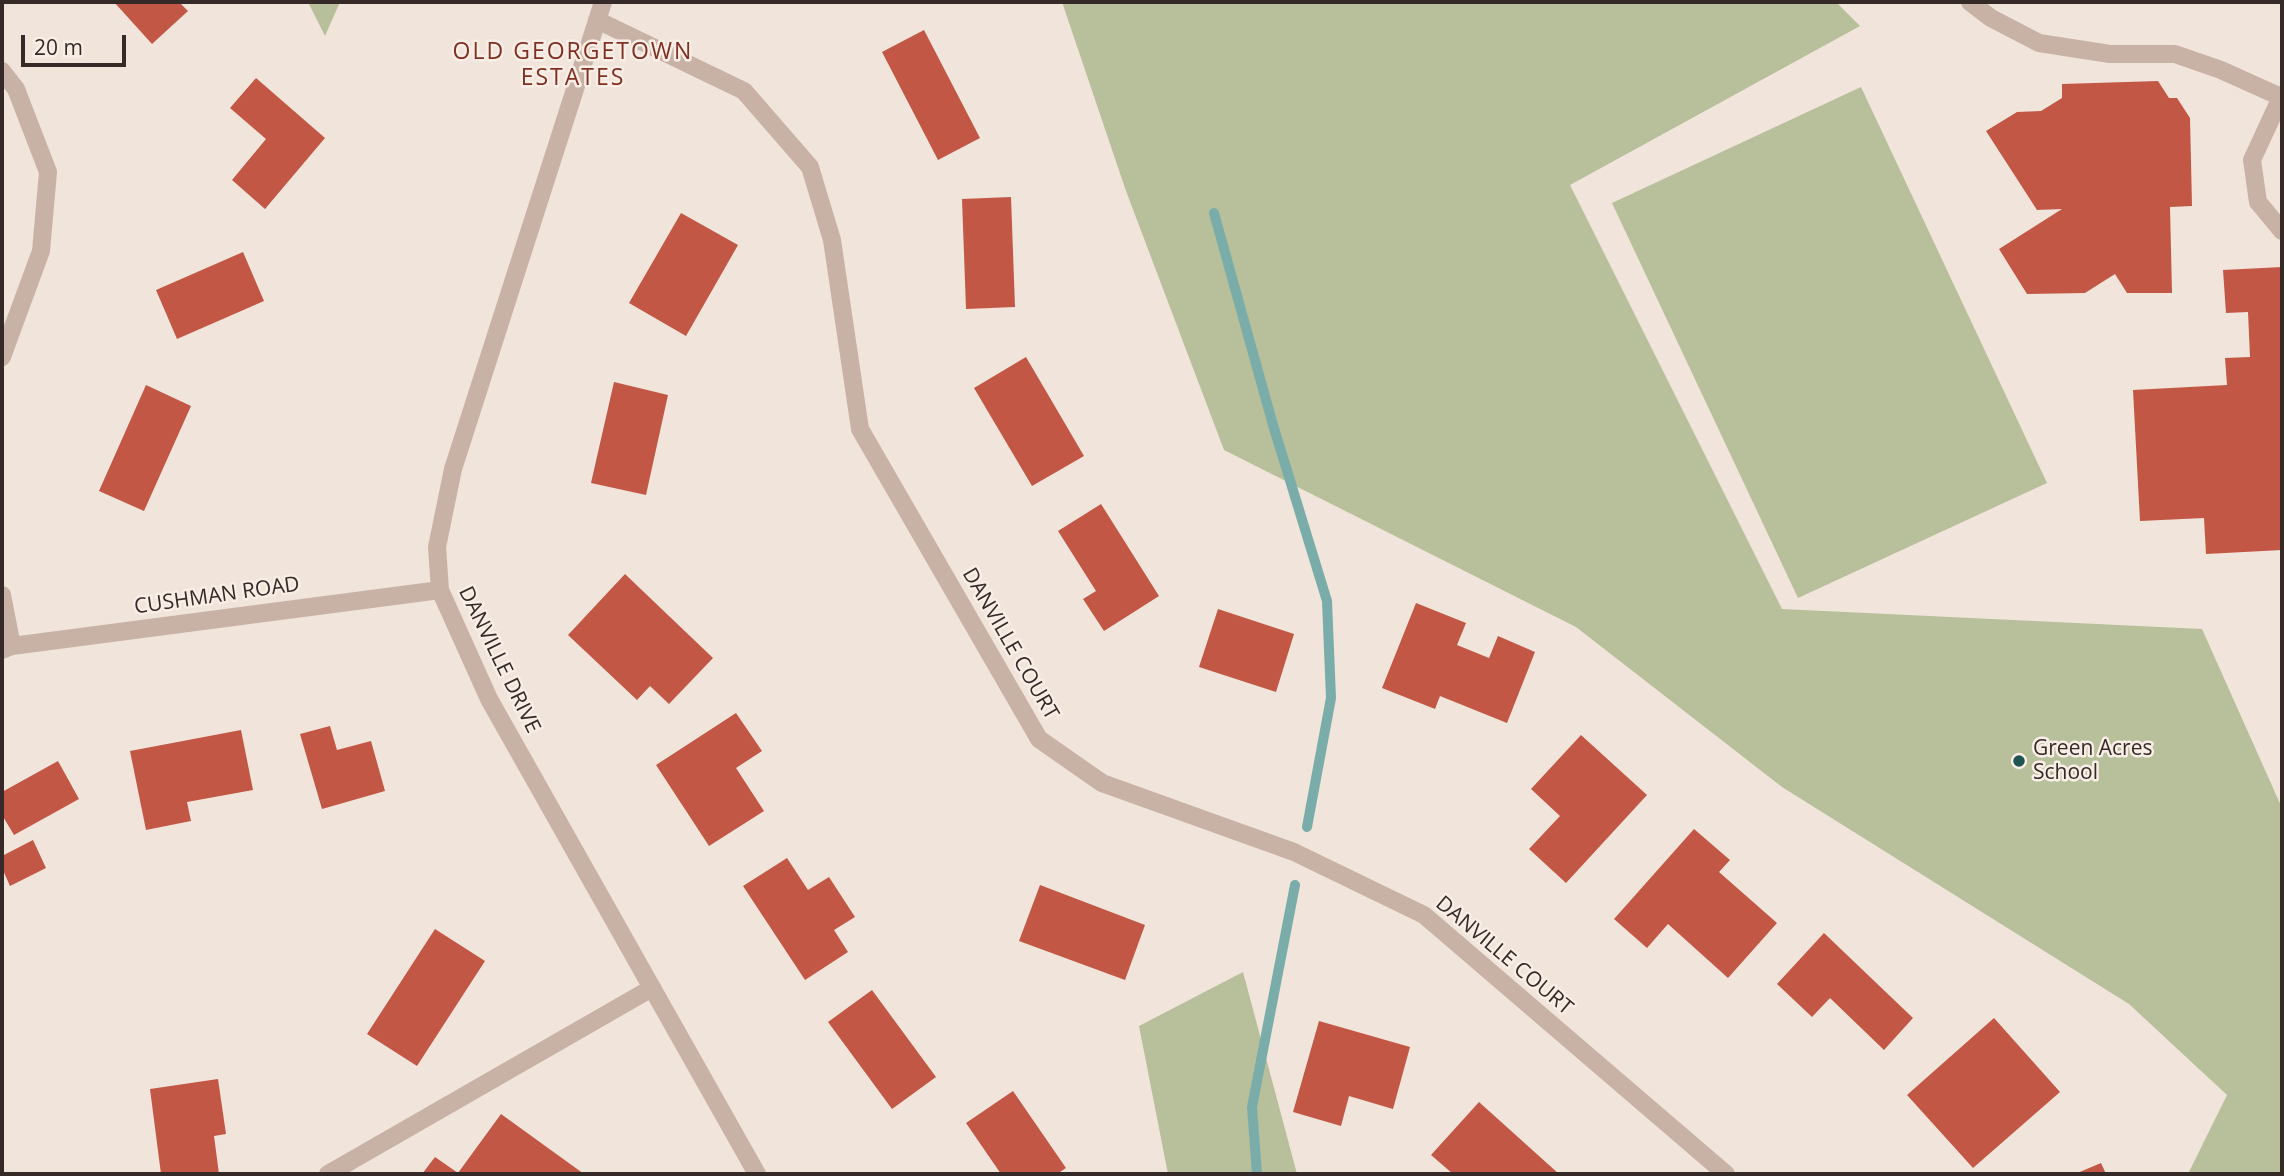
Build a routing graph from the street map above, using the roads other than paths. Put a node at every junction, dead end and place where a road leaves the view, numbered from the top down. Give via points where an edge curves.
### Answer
1 (603, 2) edge
2 (1969, 2) edge
3 (597, 20) junction
4 (2, 71) edge
5 (2281, 96) edge
6 (2282, 231) edge
7 (2, 357) edge
8 (440, 590) junction
9 (2, 595) edge
10 (7, 648) edge
11 (652, 988) junction
12 (328, 1174) edge
13 (757, 1174) edge
14 (1726, 1174) edge

1 - 3 street, DANVILLE DRIVE
2 - 5 street via 2039,43 2110,54 2175,54
3 - 8 street, DANVILLE DRIVE via 453,468 437,547
3 - 14 street, DANVILLE COURT via 744,90 810,167 832,240 859,429 1039,739 1102,783 1293,852 1424,915
4 - 7 street via 16,89 48,172 41,251
5 - 6 street via 2252,160 2258,202
8 - 10 street, CUSHMAN ROAD
8 - 11 street, DANVILLE DRIVE via 489,699
9 - 10 street
11 - 12 street
11 - 13 street, DANVILLE DRIVE

